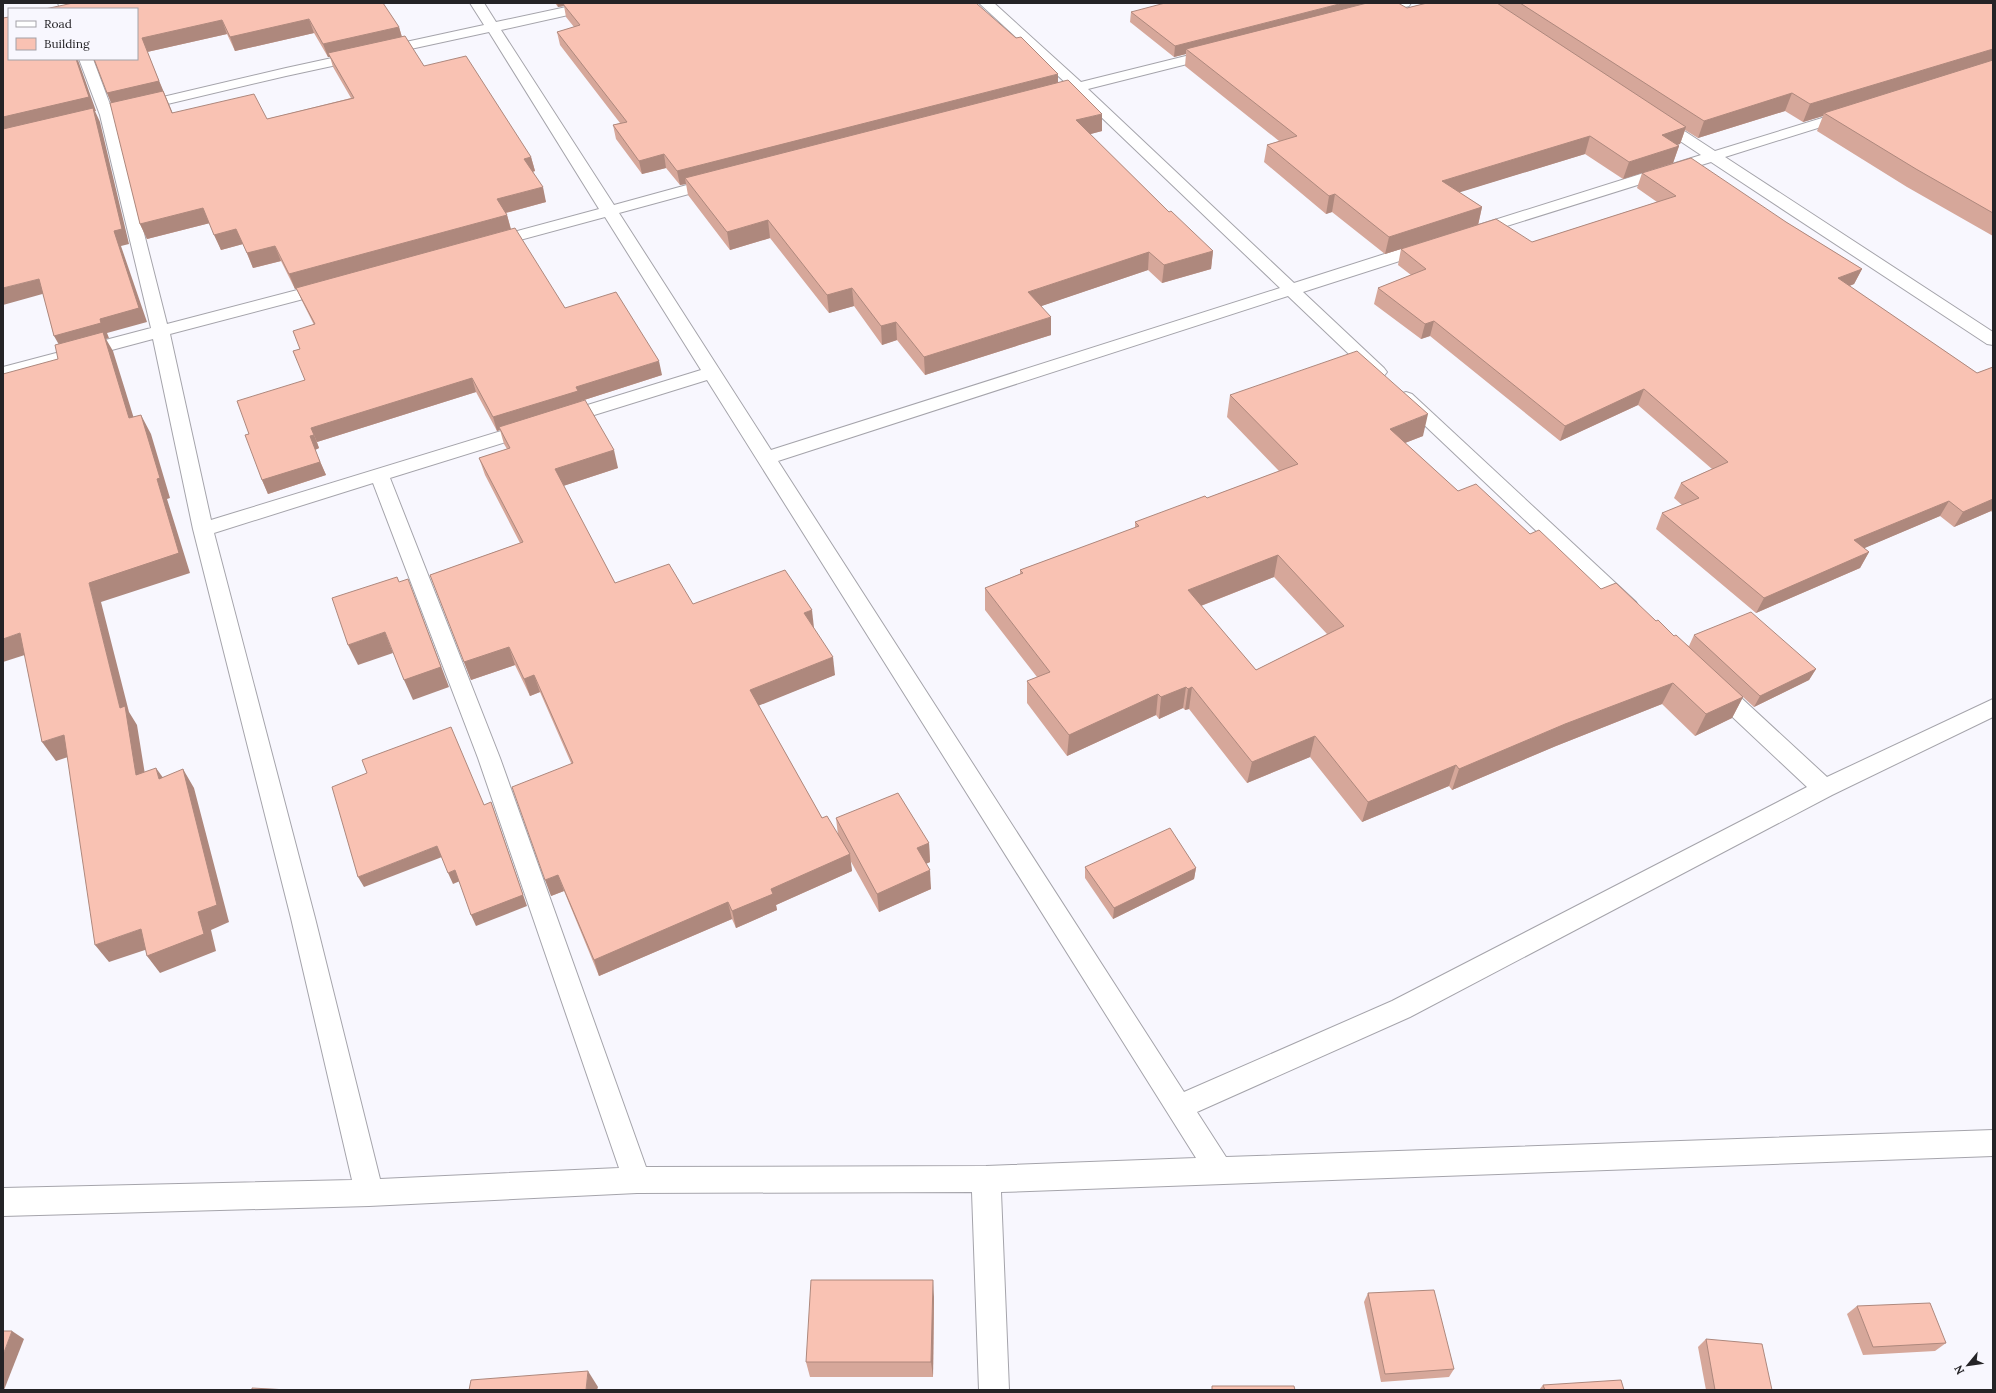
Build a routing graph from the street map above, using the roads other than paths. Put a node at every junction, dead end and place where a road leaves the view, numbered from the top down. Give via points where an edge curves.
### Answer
1 (477, 3) edge
2 (604, 3) edge
3 (986, 3) edge
4 (1404, 3) edge
5 (1359, 15) edge
6 (492, 27) junction
7 (1230, 49) edge
8 (86, 60) edge
9 (1078, 87) junction
10 (1032, 100) edge
11 (1864, 108) edge
12 (1648, 114) edge
13 (100, 116) junction
14 (1713, 157) junction
15 (732, 178) edge
16 (609, 210) junction
17 (478, 246) edge
18 (340, 284) edge
19 (1291, 290) junction
20 (160, 330) junction
21 (1993, 340) edge
22 (712, 372) junction
23 (3, 373) edge
24 (767, 458) junction
25 (379, 475) junction
26 (203, 529) junction
27 (1645, 621) edge
28 (1703, 675) edge
29 (1993, 707) edge
30 (1824, 789) junction
31 (1179, 1107) junction
32 (1993, 1143) edge
33 (1218, 1169) junction
34 (986, 1179) junction
35 (637, 1180) junction
36 (369, 1193) junction
37 (3, 1202) edge
38 (994, 1390) edge

1 - 6 street
2 - 6 street
3 - 9 street
4 - 5 street
6 - 13 street
6 - 16 street
7 - 9 street
8 - 13 street
9 - 10 street
9 - 19 street
11 - 14 street
12 - 14 street
13 - 20 street
14 - 19 street
14 - 21 street
15 - 16 street
16 - 17 street
16 - 22 street
18 - 20 street
19 - 24 street
19 - 27 street
20 - 23 street
20 - 26 street
22 - 24 street
22 - 25 street
24 - 31 street
25 - 26 street
25 - 35 street via 489,758
26 - 36 street via 301,910
28 - 30 street
29 - 30 street
30 - 31 street via 1401,1009
31 - 33 street
32 - 33 street
33 - 34 street
34 - 35 street
34 - 38 street
35 - 36 street
36 - 37 street

